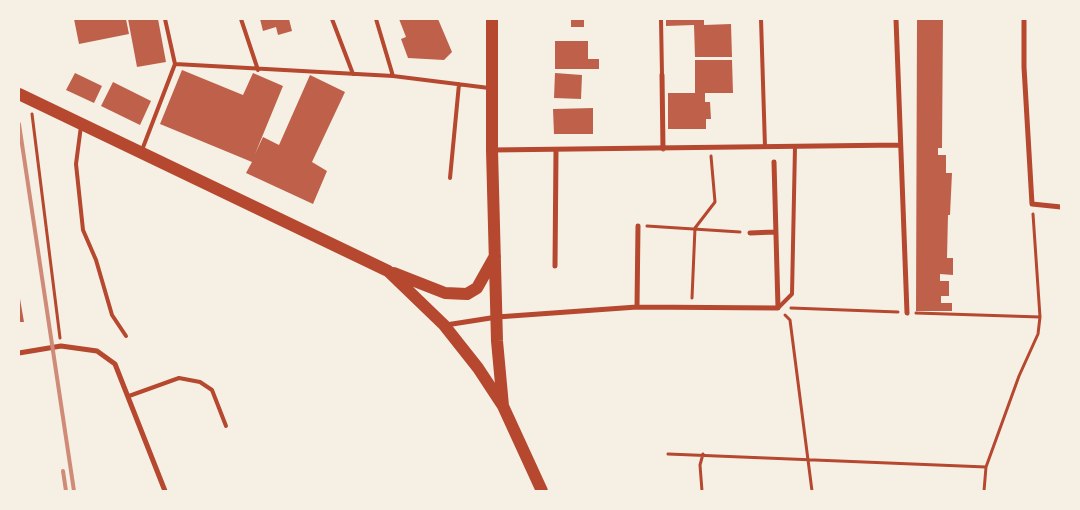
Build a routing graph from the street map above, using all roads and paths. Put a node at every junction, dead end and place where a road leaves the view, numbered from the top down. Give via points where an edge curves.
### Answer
1 (165, 19) edge
2 (241, 19) edge
3 (332, 19) edge
4 (376, 19) edge
5 (492, 19) edge
6 (661, 19) edge
7 (761, 19) edge
8 (896, 19) edge
9 (1024, 19) edge
10 (175, 64) junction
11 (258, 70) junction
12 (352, 74) junction
13 (662, 75) joint
14 (392, 76) junction
15 (459, 84) junction
16 (491, 88) junction
17 (19, 94) edge
18 (40, 104) junction
19 (81, 124) junction
20 (899, 145) junction
21 (765, 147) junction
22 (795, 147) junction
23 (710, 148) junction
24 (663, 149) junction
25 (492, 150) junction
26 (556, 151) junction
27 (142, 152) junction
28 (774, 162) dead end
29 (450, 178) dead end
30 (1032, 204) junction
31 (1061, 207) edge
32 (638, 226) joint
33 (695, 228) junction
34 (774, 232) junction
35 (750, 233) joint
36 (495, 256) junction
37 (555, 266) dead end
38 (388, 271) junction
39 (637, 307) junction
40 (692, 308) junction
41 (778, 308) junction
42 (907, 313) junction
43 (497, 317) junction
44 (1040, 317) junction
45 (444, 325) junction
46 (126, 336) dead end
47 (61, 346) junction
48 (19, 353) edge
49 (129, 396) junction
50 (502, 406) junction
51 (226, 426) dead end
52 (668, 454) dead end
53 (703, 454) junction
54 (809, 459) junction
55 (986, 467) junction
56 (165, 491) edge
57 (542, 491) edge
58 (702, 491) edge
59 (812, 491) edge
60 (984, 491) edge

1 - 10 lane
2 - 11 lane
3 - 12 lane
4 - 14 lane
5 - 16 main road
6 - 13 lane
7 - 21 lane
8 - 20 street
9 - 30 street
10 - 11 lane
10 - 27 lane
11 - 12 lane
12 - 14 lane
13 - 24 street
14 - 15 lane
15 - 16 lane
15 - 29 lane
16 - 25 main road
17 - 18 main road
18 - 19 main road
18 - 47 path via 31,115
19 - 27 main road
19 - 46 lane via 76,164 83,230 96,260 112,315
20 - 22 street
20 - 42 street
21 - 22 street
21 - 23 street
22 - 41 lane via 792,294
23 - 24 street
23 - 33 path via 715,202
24 - 26 street
25 - 26 street
25 - 36 main road
26 - 37 street
27 - 38 main road
28 - 34 street
30 - 31 street
30 - 44 path
32 - 33 path
32 - 39 street
33 - 35 path
33 - 40 path
34 - 35 street
34 - 41 street
36 - 38 main road via 477,288 467,294 445,293
36 - 43 main road
38 - 45 main road
39 - 40 street
39 - 43 street
40 - 41 street
41 - 42 path
41 - 54 path via 790,320
42 - 44 path
43 - 45 street
43 - 50 main road
44 - 55 path via 1038,334
45 - 50 main road
47 - 48 street
47 - 49 street via 97,351 116,364
49 - 51 lane via 179,378 200,382 212,390
49 - 56 street
50 - 57 main road
52 - 53 path
53 - 54 path
53 - 58 path via 700,465
54 - 55 path
54 - 59 path
55 - 60 path

